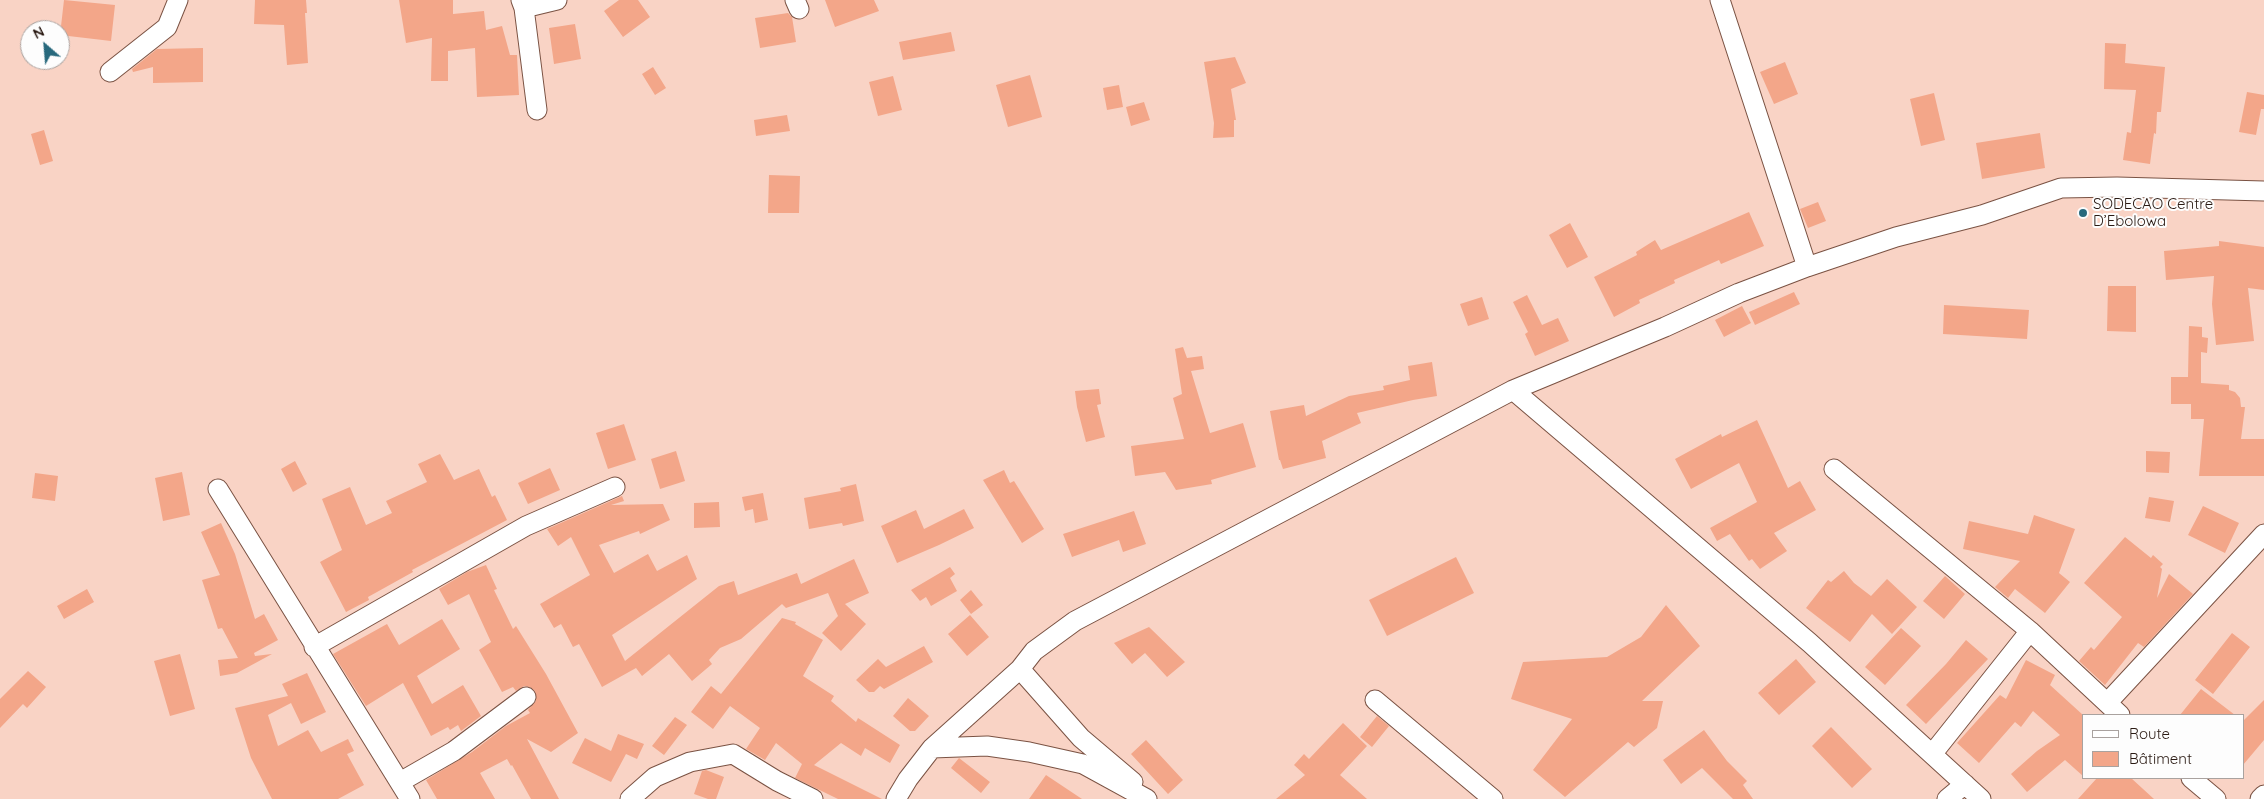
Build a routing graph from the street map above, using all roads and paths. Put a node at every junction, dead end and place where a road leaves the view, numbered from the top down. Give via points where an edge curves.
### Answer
1 (178, 0) edge
2 (557, 0) edge
3 (1720, 0) edge
4 (522, 4) edge
5 (110, 72) dead end
6 (537, 110) dead end
7 (2264, 192) edge
8 (1807, 267) junction
9 (1513, 390) junction
10 (1834, 469) dead end
11 (615, 487) dead end
12 (218, 489) dead end
13 (2264, 534) edge
14 (2030, 631) junction
15 (314, 647) junction
16 (1020, 669) junction
17 (526, 697) dead end
18 (1375, 700) dead end
19 (2114, 709) edge
20 (932, 748) junction
21 (1934, 753) junction
22 (2193, 779) edge
23 (400, 782) junction
24 (1965, 784) junction
25 (2264, 794) edge
26 (410, 799) edge
27 (630, 799) edge
28 (813, 799) edge
29 (896, 799) edge
30 (1147, 799) edge
31 (1152, 799) edge
32 (1493, 799) edge
33 (1947, 799) edge
34 (1981, 799) edge
35 (2216, 799) edge
36 (2260, 799) edge

1 - 5 street via 168,27
2 - 4 street
3 - 8 street
4 - 6 street
7 - 8 street via 2061,188
8 - 9 street
9 - 16 street via 1075,621 1034,651
9 - 21 street
10 - 14 street
11 - 15 street via 526,526
12 - 15 street
13 - 19 street
14 - 19 street
14 - 21 street
15 - 23 street
16 - 20 street
16 - 31 street via 1081,738
17 - 23 street via 454,751
18 - 32 street
20 - 29 street
20 - 30 street via 987,746 1083,764
21 - 24 street
22 - 35 street
23 - 26 street
24 - 33 street
24 - 34 street
25 - 36 street
27 - 28 street via 655,777 690,762 733,754

